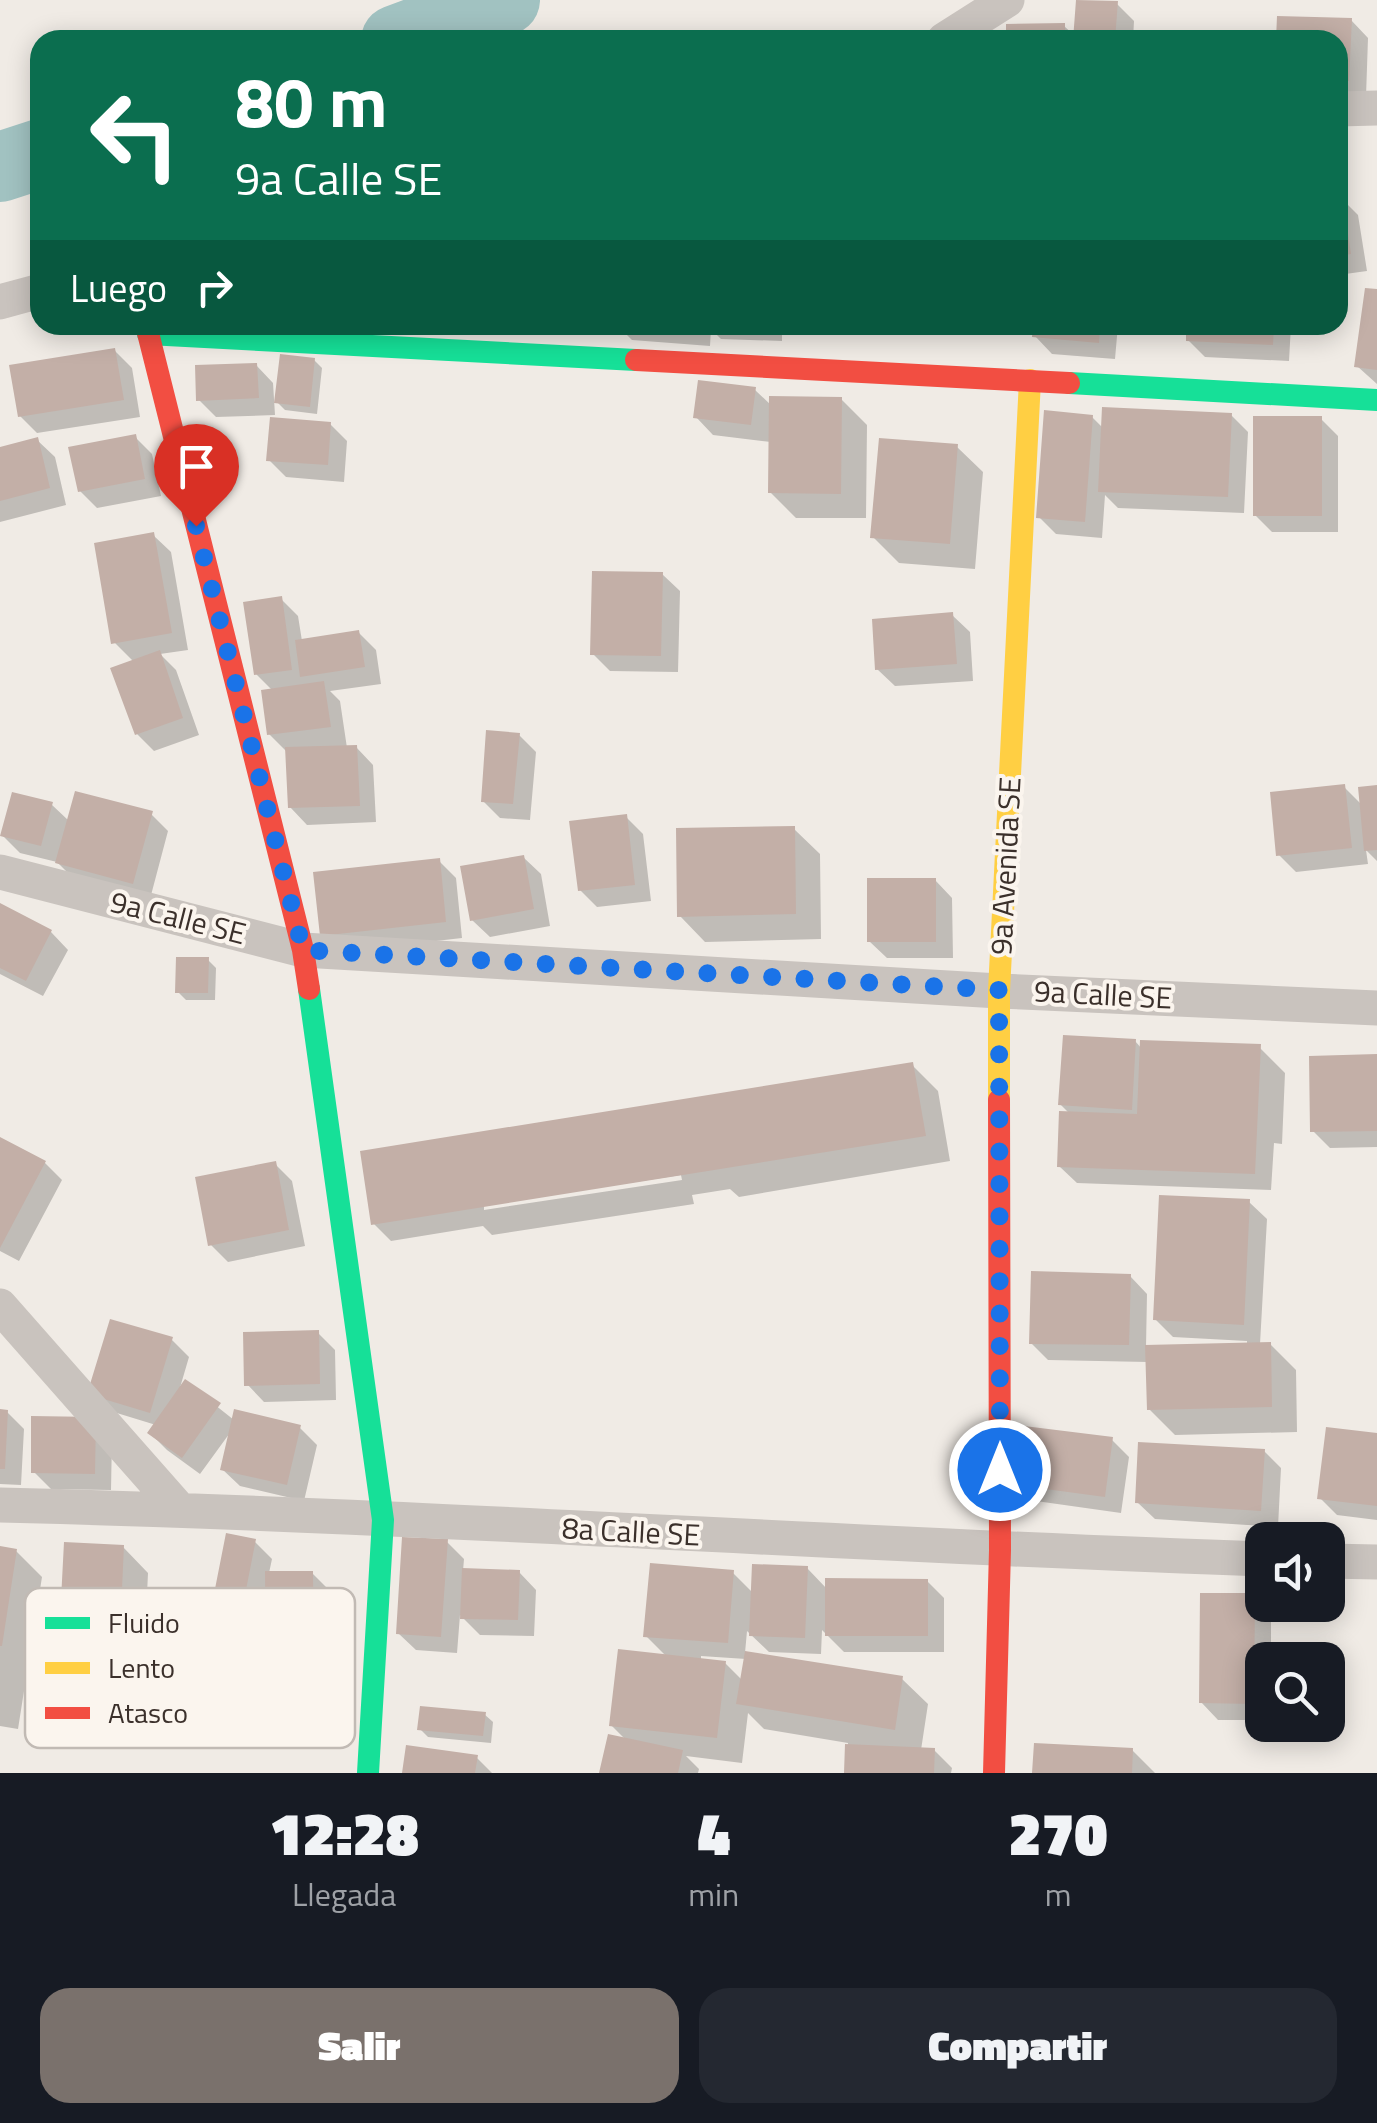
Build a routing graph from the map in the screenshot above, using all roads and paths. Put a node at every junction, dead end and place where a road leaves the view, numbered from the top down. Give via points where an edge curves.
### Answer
1 (1007, 0) edge
2 (960, 30) edge
3 (1377, 108) edge
4 (1348, 109) edge
5 (30, 294) edge
6 (0, 302) edge
7 (148, 335) edge
8 (235, 335) edge
9 (1030, 380) junction
10 (1377, 400) edge
11 (0, 872) edge
12 (303, 950) junction
13 (999, 990) junction
14 (1377, 1008) edge
15 (0, 1306) edge
16 (0, 1505) edge
17 (179, 1509) junction
18 (383, 1520) junction
19 (1000, 1550) junction
20 (1245, 1557) edge
21 (1345, 1561) edge
22 (1377, 1562) edge
23 (368, 1773) edge
24 (994, 1773) edge

1 - 2 street
3 - 4 street
5 - 6 street
7 - 12 street
8 - 9 street
9 - 10 street
9 - 13 street, 9a Avenida SE
11 - 12 street, 9a Calle SE
12 - 13 street, 9a Calle SE
12 - 18 street
13 - 14 street, 9a Calle SE
13 - 19 street, 9a Avenida SE
15 - 17 street
16 - 17 street, 8a Calle SE
17 - 18 street, 8a Calle SE
18 - 19 street, 8a Calle SE
18 - 23 street
19 - 20 street, 8a Calle SE
19 - 24 street, 9a Avenida SE
21 - 22 street

